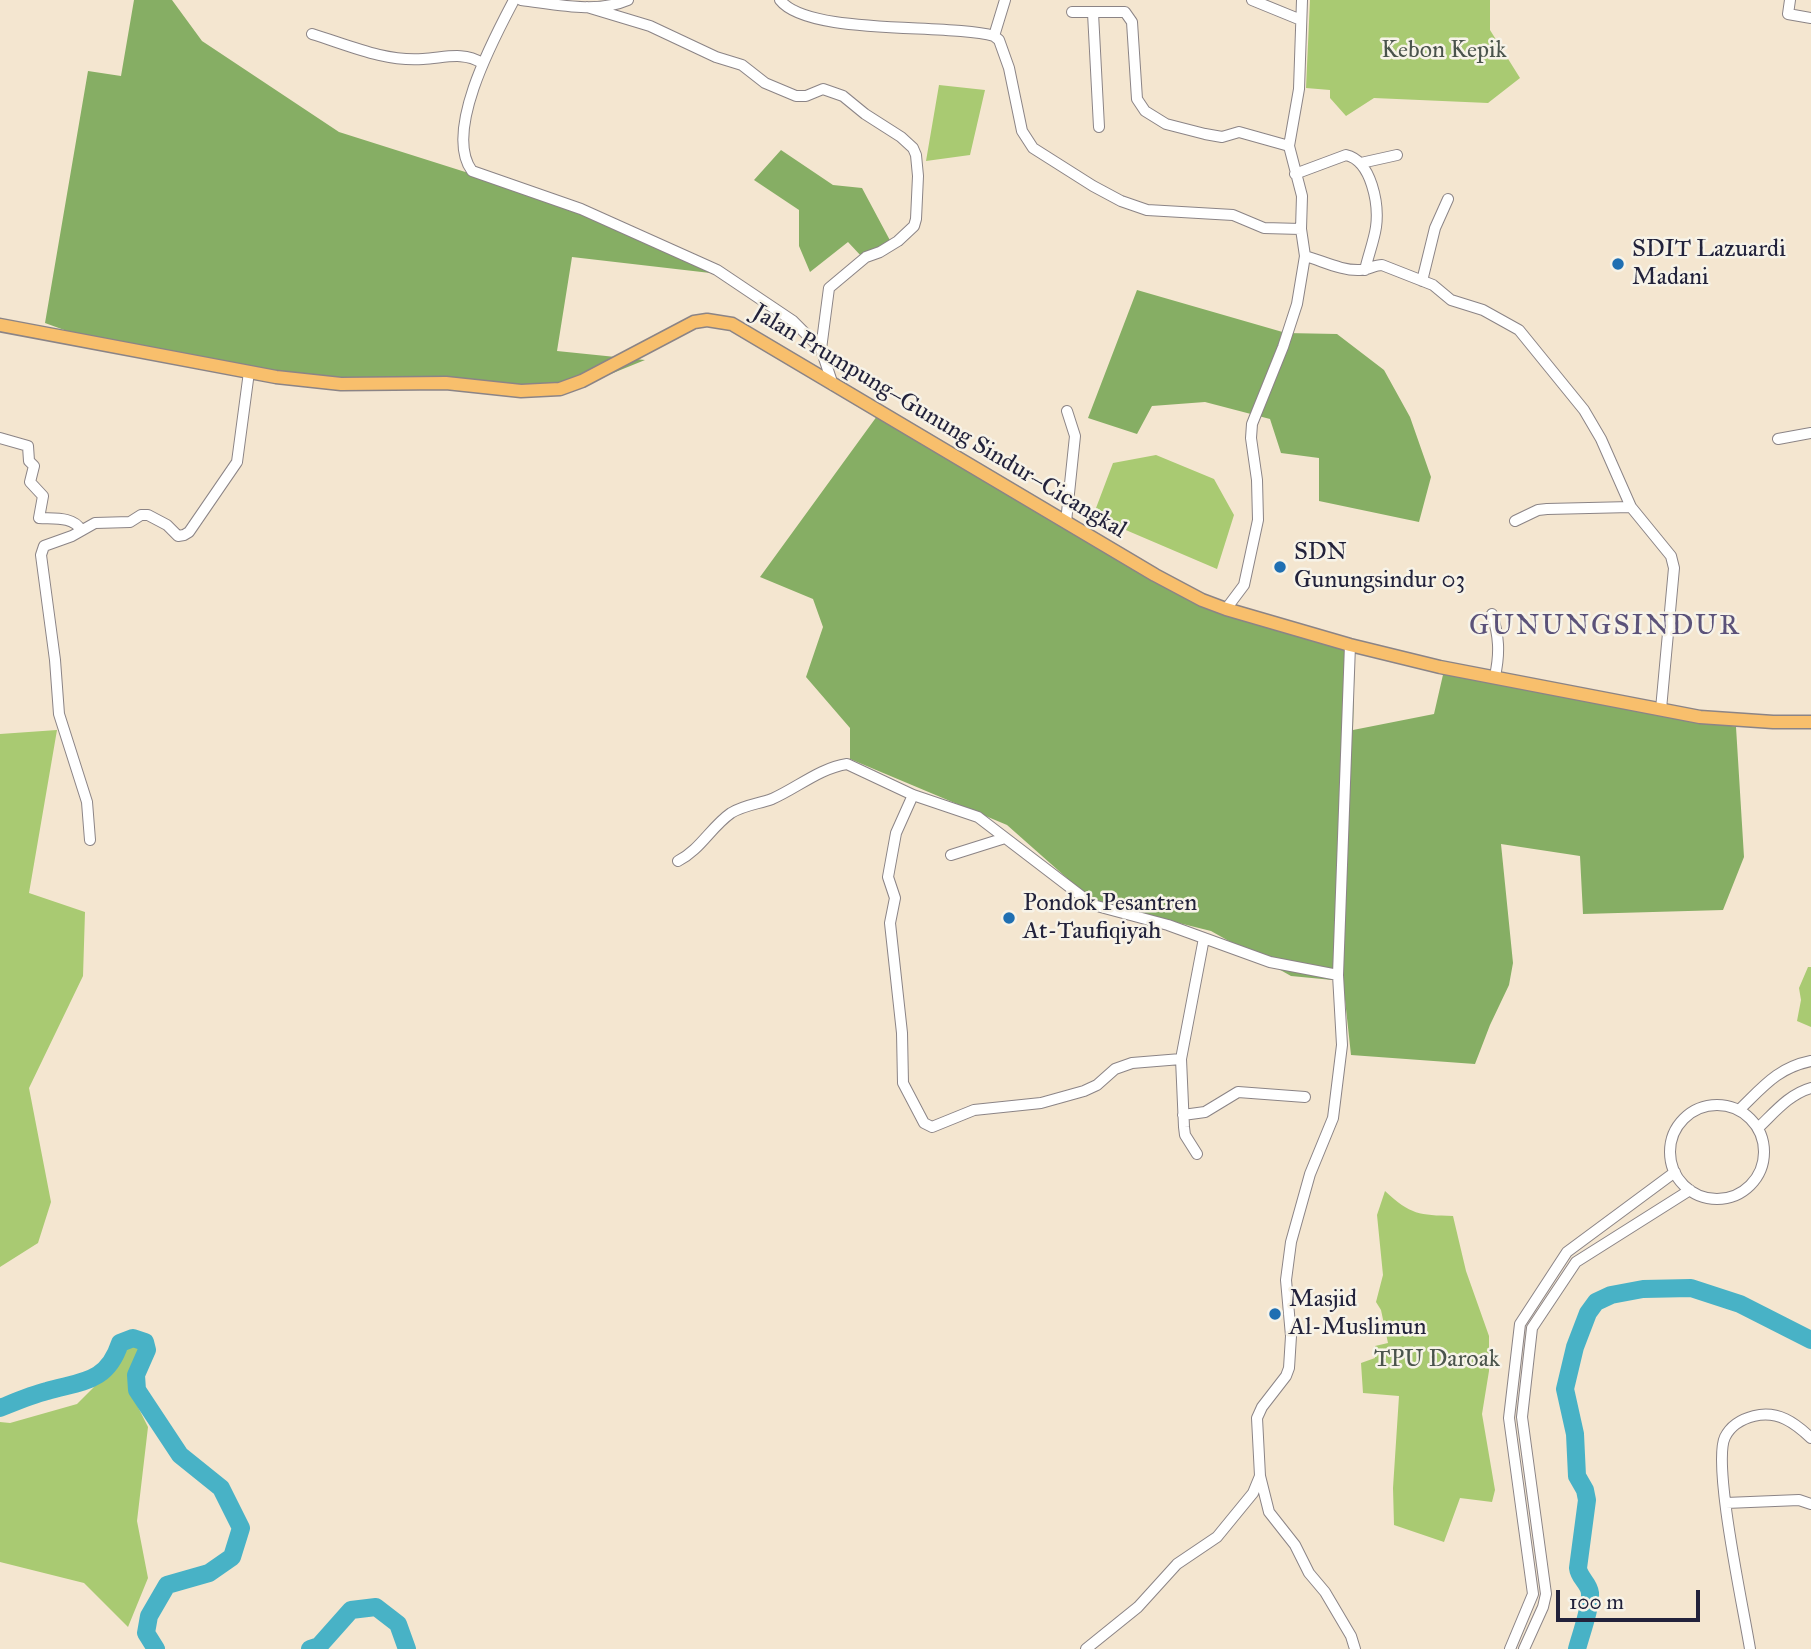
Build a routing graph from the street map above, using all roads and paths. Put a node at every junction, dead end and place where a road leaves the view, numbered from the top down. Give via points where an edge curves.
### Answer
1 (513, 0) edge
2 (521, 0) edge
3 (628, 0) edge
4 (780, 0) edge
5 (1005, 0) edge
6 (1126, 0) edge
7 (1302, 0) edge
8 (1790, 0) edge
9 (1256, 1) edge
10 (587, 7) junction
11 (1072, 12) dead end
12 (1125, 12) junction
13 (1093, 13) junction
14 (1811, 18) edge
15 (1301, 20) junction
16 (312, 34) dead end
17 (994, 36) junction
18 (481, 63) junction
19 (1099, 127) dead end
20 (1289, 146) junction
21 (1397, 155) dead end
22 (1361, 163) junction
23 (1295, 174) junction
24 (1448, 199) dead end
25 (1301, 229) junction
26 (1305, 256) junction
27 (1365, 271) junction
28 (1422, 281) junction
29 (0, 326) edge
30 (821, 349) junction
31 (249, 372) junction
32 (833, 385) junction
33 (1067, 411) dead end
34 (1811, 433) edge
35 (0, 438) edge
36 (1778, 439) dead end
37 (1631, 507) junction
38 (1515, 521) dead end
39 (1066, 522) junction
40 (81, 530) junction
41 (1226, 609) junction
42 (1492, 614) dead end
43 (1350, 645) junction
44 (1495, 676) junction
45 (1661, 709) junction
46 (1811, 722) edge
47 (913, 795) junction
48 (1005, 838) junction
49 (90, 840) dead end
50 (951, 855) dead end
51 (678, 861) dead end
52 (1204, 938) junction
53 (1338, 975) junction
54 (1181, 1059) junction
55 (1811, 1062) edge
56 (1811, 1088) edge
57 (1305, 1097) dead end
58 (1739, 1110) junction
59 (1183, 1115) junction
60 (1758, 1128) junction
61 (1197, 1154) dead end
62 (1675, 1172) junction
63 (1690, 1191) junction
64 (1811, 1438) edge
65 (1260, 1476) junction
66 (1726, 1503) junction
67 (1811, 1504) edge
68 (1086, 1649) edge
69 (1355, 1649) edge
70 (1510, 1649) edge
71 (1524, 1649) edge
72 (1750, 1649) edge

1 - 18 street
2 - 10 street
3 - 10 street
4 - 17 street via 797,12 848,26 902,26
5 - 17 street
6 - 12 street
7 - 15 street
8 - 14 street via 1788,14
9 - 15 street
10 - 30 street via 650,26 742,65 765,83 796,96 831,90 913,148 918,176 914,226 829,288
11 - 13 street
12 - 13 street
12 - 20 street via 1132,22 1137,99 1144,111 1166,124 1205,134 1222,137 1239,132
13 - 19 street
15 - 20 street via 1299,89
16 - 18 street via 386,57 460,55
17 - 25 street via 1009,68 1022,131 1033,148 1093,186 1147,210 1233,215 1264,228
18 - 30 street via 462,146 472,171 581,209 717,270 793,321
20 - 23 street
21 - 22 street
22 - 23 street via 1346,155
22 - 27 street via 1371,179 1376,224
23 - 25 street via 1302,196
24 - 28 street via 1435,228
25 - 26 street
26 - 27 street
26 - 41 street via 1297,304 1252,424 1258,520 1244,585
27 - 28 street via 1382,265
28 - 37 street via 1451,300 1483,310 1519,330 1584,410
29 - 31 main road, Jalan Prumpung–Gunung Sindur–Cicangkal
30 - 32 street
31 - 32 main road, Jalan Prumpung–Gunung Sindur–Cicangkal via 341,384 446,383 521,391 560,388 582,381 674,331 707,320 747,331
31 - 40 street via 237,462 189,532 178,536 148,515 130,522 95,523
32 - 39 main road, Jalan Prumpung–Gunung Sindur–Cicangkal
33 - 39 street via 1075,436
34 - 36 street
35 - 40 street via 28,446 33,466 30,482 43,496 39,517 72,521
37 - 38 street via 1546,509
37 - 45 street via 1671,556 1675,568
39 - 41 main road, Jalan Prumpung–Gunung Sindur–Cicangkal via 1167,582
40 - 49 street via 44,546 41,555 59,714 87,802
41 - 43 main road, Jalan Prumpung–Gunung Sindur–Cicangkal
42 - 44 street via 1499,635
43 - 44 main road, Jalan Prumpung–Gunung Sindur–Cicangkal
43 - 53 street
44 - 45 main road, Jalan Prumpung–Gunung Sindur–Cicangkal
45 - 46 main road, Jalan Prumpung–Gunung Sindur–Cicangkal via 1725,719
47 - 48 street via 978,817
47 - 51 street via 847,764 836,765 780,795 731,814
47 - 54 street via 896,833 888,877 895,898 890,923 903,1083 924,1124 932,1127 974,1110 1041,1103 1084,1091 1124,1066
48 - 50 street
48 - 52 street via 1093,905
52 - 53 street via 1270,962
52 - 54 street
53 - 65 street via 1342,1045 1337,1097 1291,1241 1286,1280 1289,1368 1257,1418
54 - 59 street
55 - 58 street via 1788,1067
56 - 60 street via 1788,1099
57 - 59 street via 1238,1092 1205,1112
58 - 60 street
58 - 62 street via 1712,1105 1687,1115 1672,1139
59 - 61 street via 1185,1135
60 - 63 street via 1763,1165 1749,1186 1714,1199
62 - 63 street
62 - 70 street via 1567,1252 1520,1324 1509,1418 1533,1594
63 - 71 street via 1576,1262 1532,1328 1522,1418 1546,1594
64 - 66 street via 1791,1421 1770,1414 1732,1427 1721,1454
65 - 68 street via 1253,1493 1217,1537 1177,1564 1138,1607
65 - 69 street via 1269,1512 1325,1592
66 - 67 street via 1799,1500
66 - 72 street

